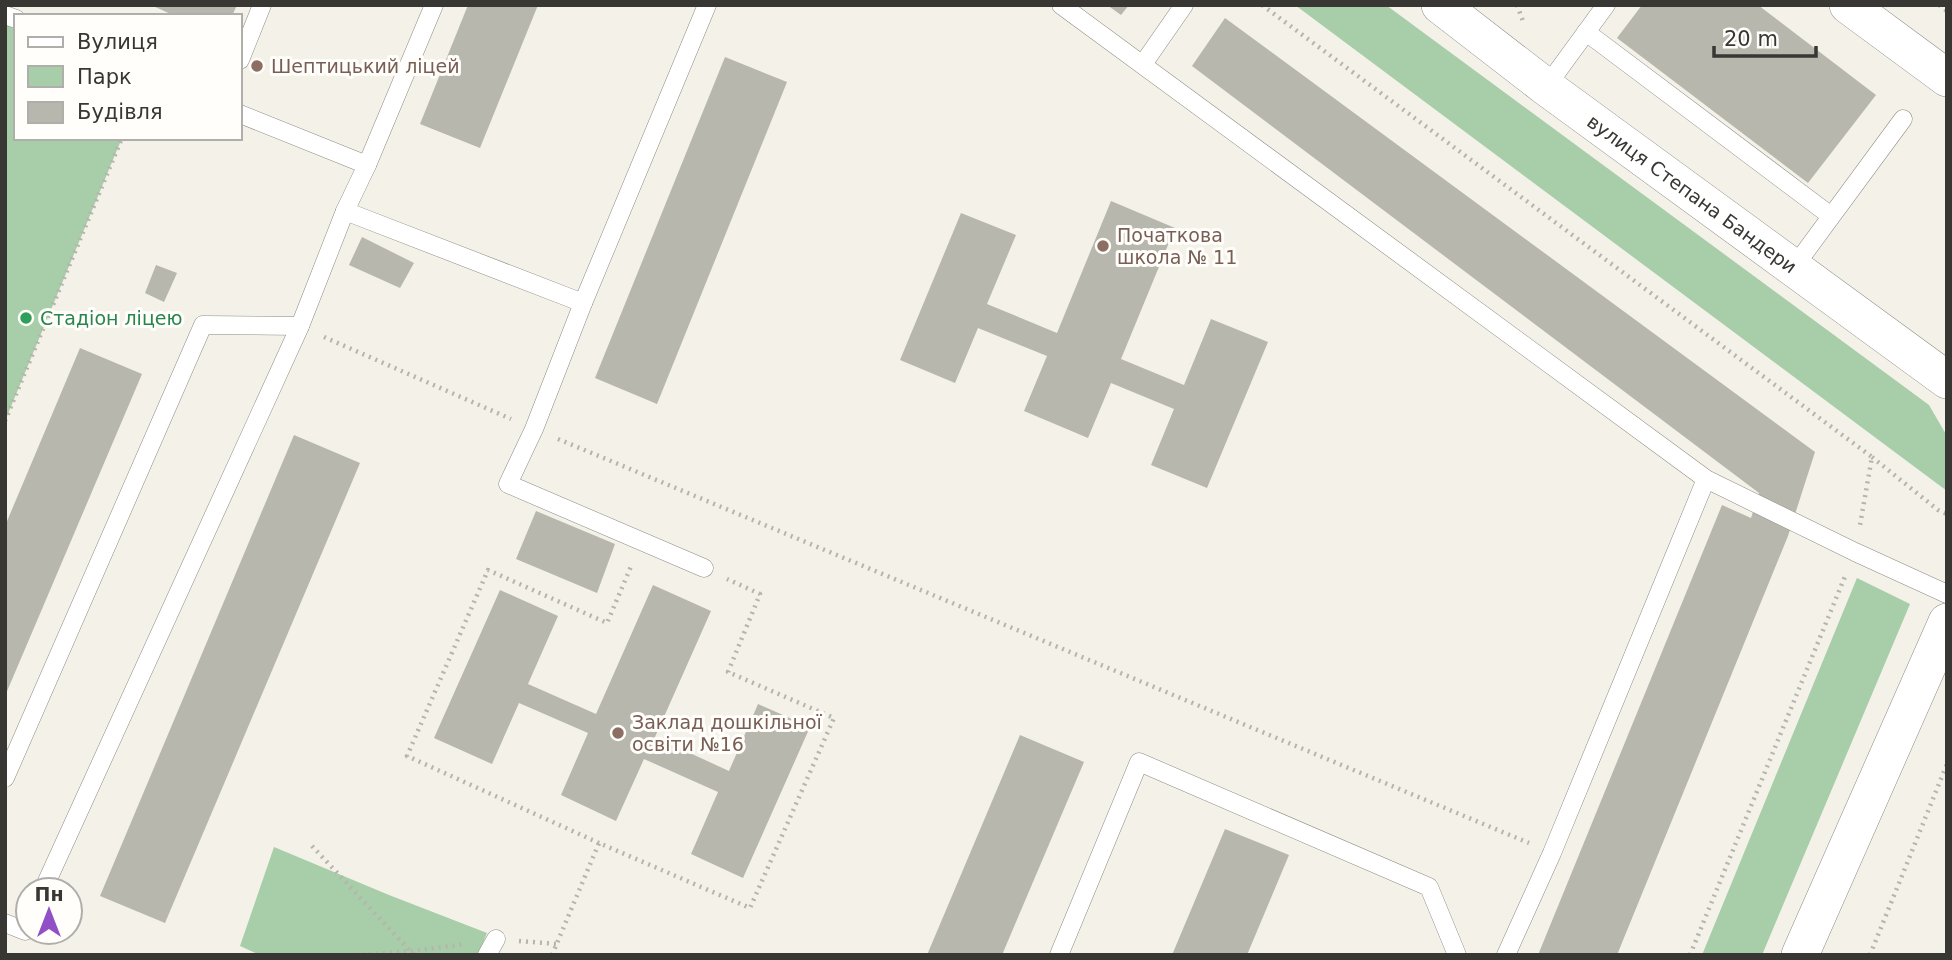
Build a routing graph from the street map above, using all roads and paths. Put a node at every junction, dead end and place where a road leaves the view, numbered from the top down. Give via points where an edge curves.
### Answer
1 (262, 5) edge
2 (435, 5) edge
3 (708, 5) edge
4 (1061, 5) edge
5 (1184, 5) edge
6 (1440, 5) edge
7 (1606, 5) edge
8 (1848, 5) edge
9 (1939, 5) edge
10 (1947, 11) edge
11 (1586, 32) junction
12 (242, 55) edge
13 (1143, 64) junction
14 (1947, 78) edge
15 (1546, 87) junction
16 (242, 115) edge
17 (1903, 118) dead end
18 (121, 140) edge
19 (368, 165) junction
20 (345, 211) junction
21 (1831, 216) junction
22 (1794, 267) junction
23 (583, 303) junction
24 (300, 327) junction
25 (1947, 380) edge
26 (5, 421) edge
27 (534, 429) junction
28 (1872, 457) dead end
29 (1706, 479) junction
30 (1947, 514) edge
31 (641, 541) junction
32 (704, 568) joint
33 (1947, 594) edge
34 (1947, 622) edge
35 (1947, 764) edge
36 (5, 778) edge
37 (599, 843) junction
38 (312, 846) dead end
39 (1552, 853) junction
40 (49, 876) edge
41 (557, 944) junction
42 (491, 947) edge
43 (413, 953) edge
44 (355, 955) edge
45 (552, 955) edge
46 (1059, 955) edge
47 (1457, 955) edge
48 (1506, 955) edge
49 (1800, 955) edge
50 (1870, 955) edge

1 - 12 lane
2 - 19 lane
3 - 23 lane
4 - 13 lane
5 - 13 lane
6 - 15 street, вулиця Степана Бандери
7 - 11 lane
8 - 14 street
9 - 10 path
11 - 15 lane
11 - 21 lane
13 - 29 lane
15 - 22 street, вулиця Степана Бандери
16 - 19 lane
17 - 21 lane
18 - 26 path
19 - 20 lane
20 - 23 lane
20 - 24 lane
21 - 22 lane
22 - 25 street, вулиця Степана Бандери
23 - 27 lane
24 - 27 path
24 - 36 lane via 203,325
24 - 40 lane
27 - 31 lane via 508,484
27 - 39 path
28 - 30 path
29 - 33 lane
29 - 39 lane
31 - 32 lane
31 - 37 path via 607,624 488,570 407,756
32 - 37 path via 760,594 728,672 834,718 750,908
34 - 49 street
35 - 50 path
37 - 41 path
38 - 43 path
39 - 48 lane
41 - 42 path
41 - 45 path
42 - 43 path
43 - 44 path
46 - 47 lane via 1139,762 1429,887

